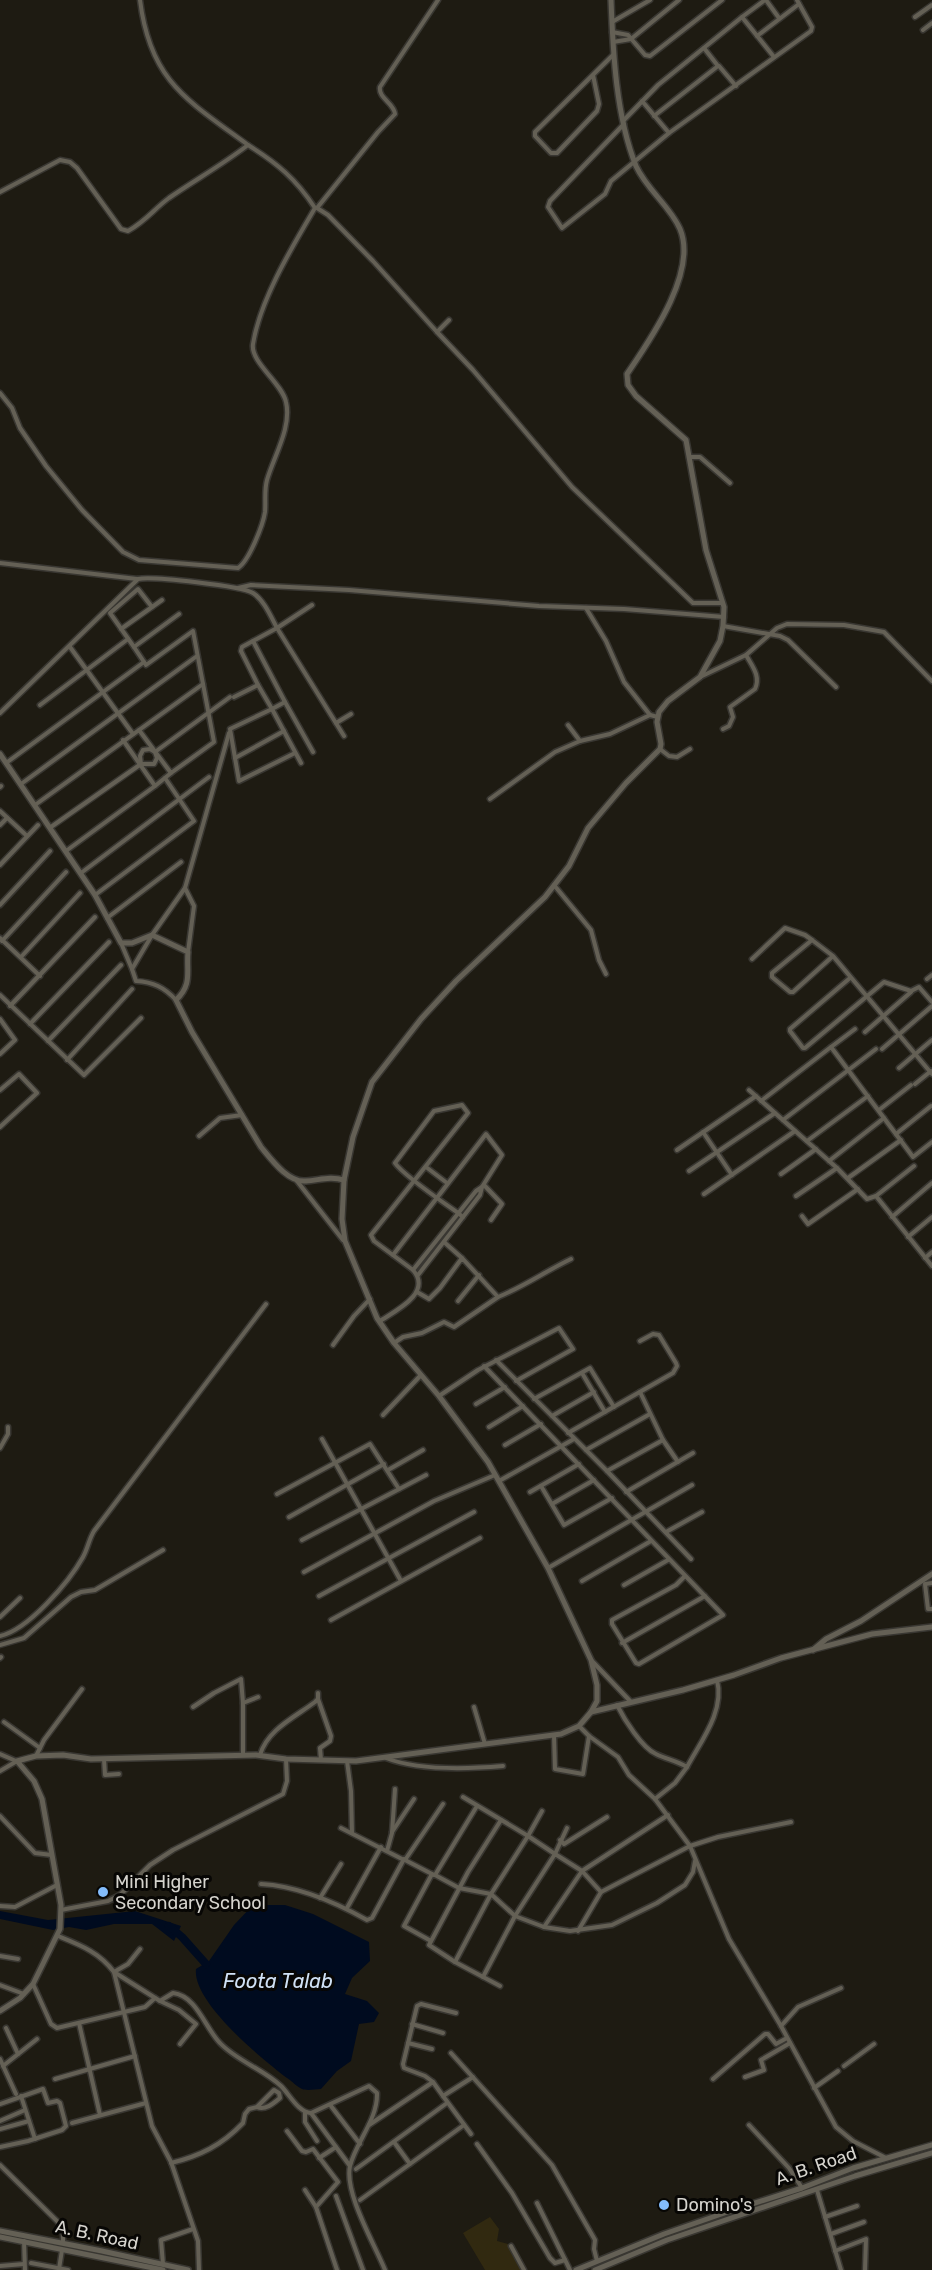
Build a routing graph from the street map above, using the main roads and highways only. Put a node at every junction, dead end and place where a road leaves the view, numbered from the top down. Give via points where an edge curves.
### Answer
1 (611, 0) edge
2 (0, 754) edge
3 (344, 1180) junction
4 (932, 1574) edge
5 (932, 1627) edge
6 (812, 1651) junction
7 (591, 1713) junction
8 (0, 2011) edge
9 (932, 2145) edge
10 (932, 2153) edge
11 (876, 2161) junction
12 (878, 2169) junction
13 (0, 2231) edge
14 (0, 2237) edge
15 (63, 2245) junction
16 (611, 2255) junction
17 (597, 2261) junction
18 (614, 2262) junction
19 (163, 2267) edge
20 (586, 2268) edge
21 (598, 2269) edge
22 (188, 2270) edge
23 (576, 2270) edge
24 (610, 2270) edge

1 - 3 main road via 624,122 635,161 683,239 678,287 627,380 636,396 685,438 706,550 723,605 720,641 700,677 662,707 658,717 660,749 593,821 569,866 545,897 456,981 381,1069 364,1099
2 - 3 main road via 81,873 121,943 152,935 188,952 189,976 176,1000 261,1147 297,1181 332,1177
3 - 7 main road via 342,1219 346,1243 378,1320 439,1396 497,1478 548,1568 591,1660 597,1685 597,1701
4 - 6 main road
5 - 6 main road via 872,1635
6 - 7 main road
7 - 8 main road via 579,1726 561,1734 347,1761 260,1756 104,1759 63,1755 17,1761 34,1781 42,1799 61,1912 59,1932 33,1984
9 - 11 main road, A. B. Road
10 - 12 main road, A. B. Road
11 - 12 main road
11 - 16 main road, A. B. Road
12 - 18 main road, A. B. Road via 667,2240
13 - 15 main road, A. B. Road
14 - 15 main road, A. B. Road
15 - 19 main road, A. B. Road
15 - 19 main road, A. B. Road
16 - 17 main road, A. B. Road
16 - 18 main road
17 - 20 main road, A. B. Road
17 - 21 main road
18 - 21 main road, A. B. Road
18 - 24 main road
19 - 22 main road, A. B. Road
20 - 23 main road, A. B. Road

